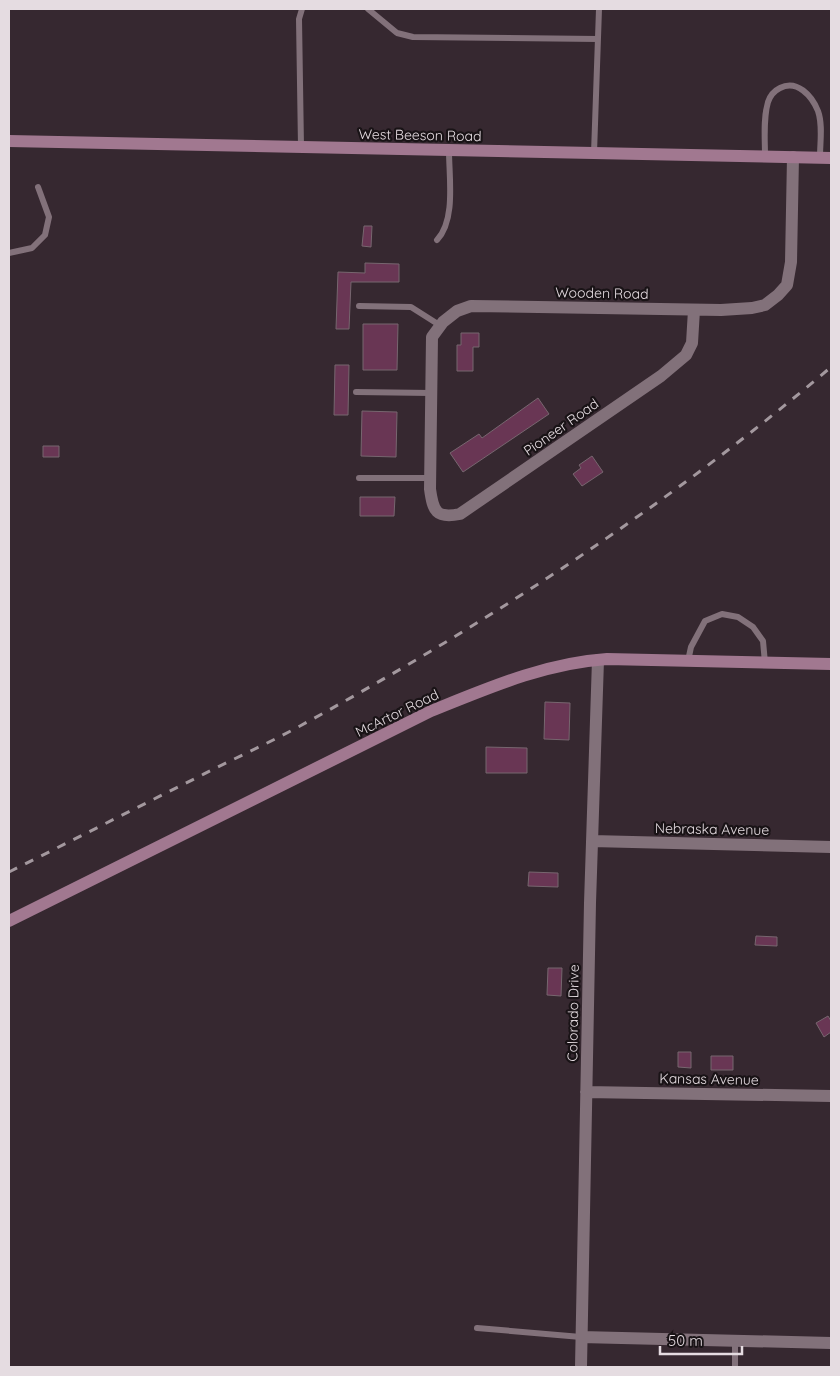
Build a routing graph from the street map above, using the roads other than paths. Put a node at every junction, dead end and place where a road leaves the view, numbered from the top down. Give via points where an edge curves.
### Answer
1 (302, 9) edge
2 (368, 9) edge
3 (599, 9) edge
4 (598, 39) junction
5 (9, 141) edge
6 (301, 147) junction
7 (449, 151) junction
8 (594, 153) junction
9 (766, 156) junction
10 (793, 157) junction
11 (826, 157) edge
12 (38, 188) dead end
13 (437, 240) dead end
14 (9, 253) edge
15 (359, 306) dead end
16 (694, 310) junction
17 (441, 326) junction
18 (356, 392) dead end
19 (431, 393) junction
20 (359, 478) dead end
21 (430, 478) junction
22 (598, 660) junction
23 (688, 661) junction
24 (765, 663) junction
25 (831, 664) edge
26 (592, 841) junction
27 (831, 847) edge
28 (9, 921) edge
29 (586, 1092) junction
30 (831, 1096) edge
31 (477, 1328) dead end
32 (581, 1337) junction
33 (735, 1340) junction
34 (831, 1343) edge
35 (581, 1367) edge
36 (735, 1367) edge

1 - 6 lane via 299,19
2 - 4 lane via 397,33 413,37
3 - 4 lane
4 - 8 lane
5 - 6 main road, West Beeson Road
6 - 7 main road, West Beeson Road
7 - 8 main road, West Beeson Road
7 - 13 lane via 447,223
8 - 9 main road, West Beeson Road
9 - 10 main road, West Beeson Road
9 - 11 lane via 767,104 777,89 791,84 799,87 817,110
10 - 11 main road, West Beeson Road
10 - 16 street, Wooden Road via 791,262 787,285 766,304 752,308
12 - 14 lane via 49,218 45,235 32,248
15 - 17 lane via 411,307
16 - 17 street, Wooden Road via 471,306 457,311
16 - 21 street, Pioneer Road via 692,343 686,355 661,376 460,514 447,517 439,514 432,503
17 - 19 street, Wooden Road via 432,337
18 - 19 lane
19 - 21 street, Wooden Road
20 - 21 lane
22 - 23 main road, McArtor Road
22 - 26 street, Colorado Drive
22 - 28 main road, McArtor Road via 553,667 431,711
23 - 24 main road, McArtor Road
23 - 24 lane via 691,646 705,621 722,614 738,617 753,627 762,641
24 - 25 main road, McArtor Road
26 - 27 street, Nebraska Avenue
26 - 29 street, Colorado Drive
29 - 30 street, Kansas Avenue
29 - 32 street, Colorado Drive
31 - 32 lane
32 - 33 street
32 - 35 street, Colorado Drive
33 - 34 street
33 - 36 lane

